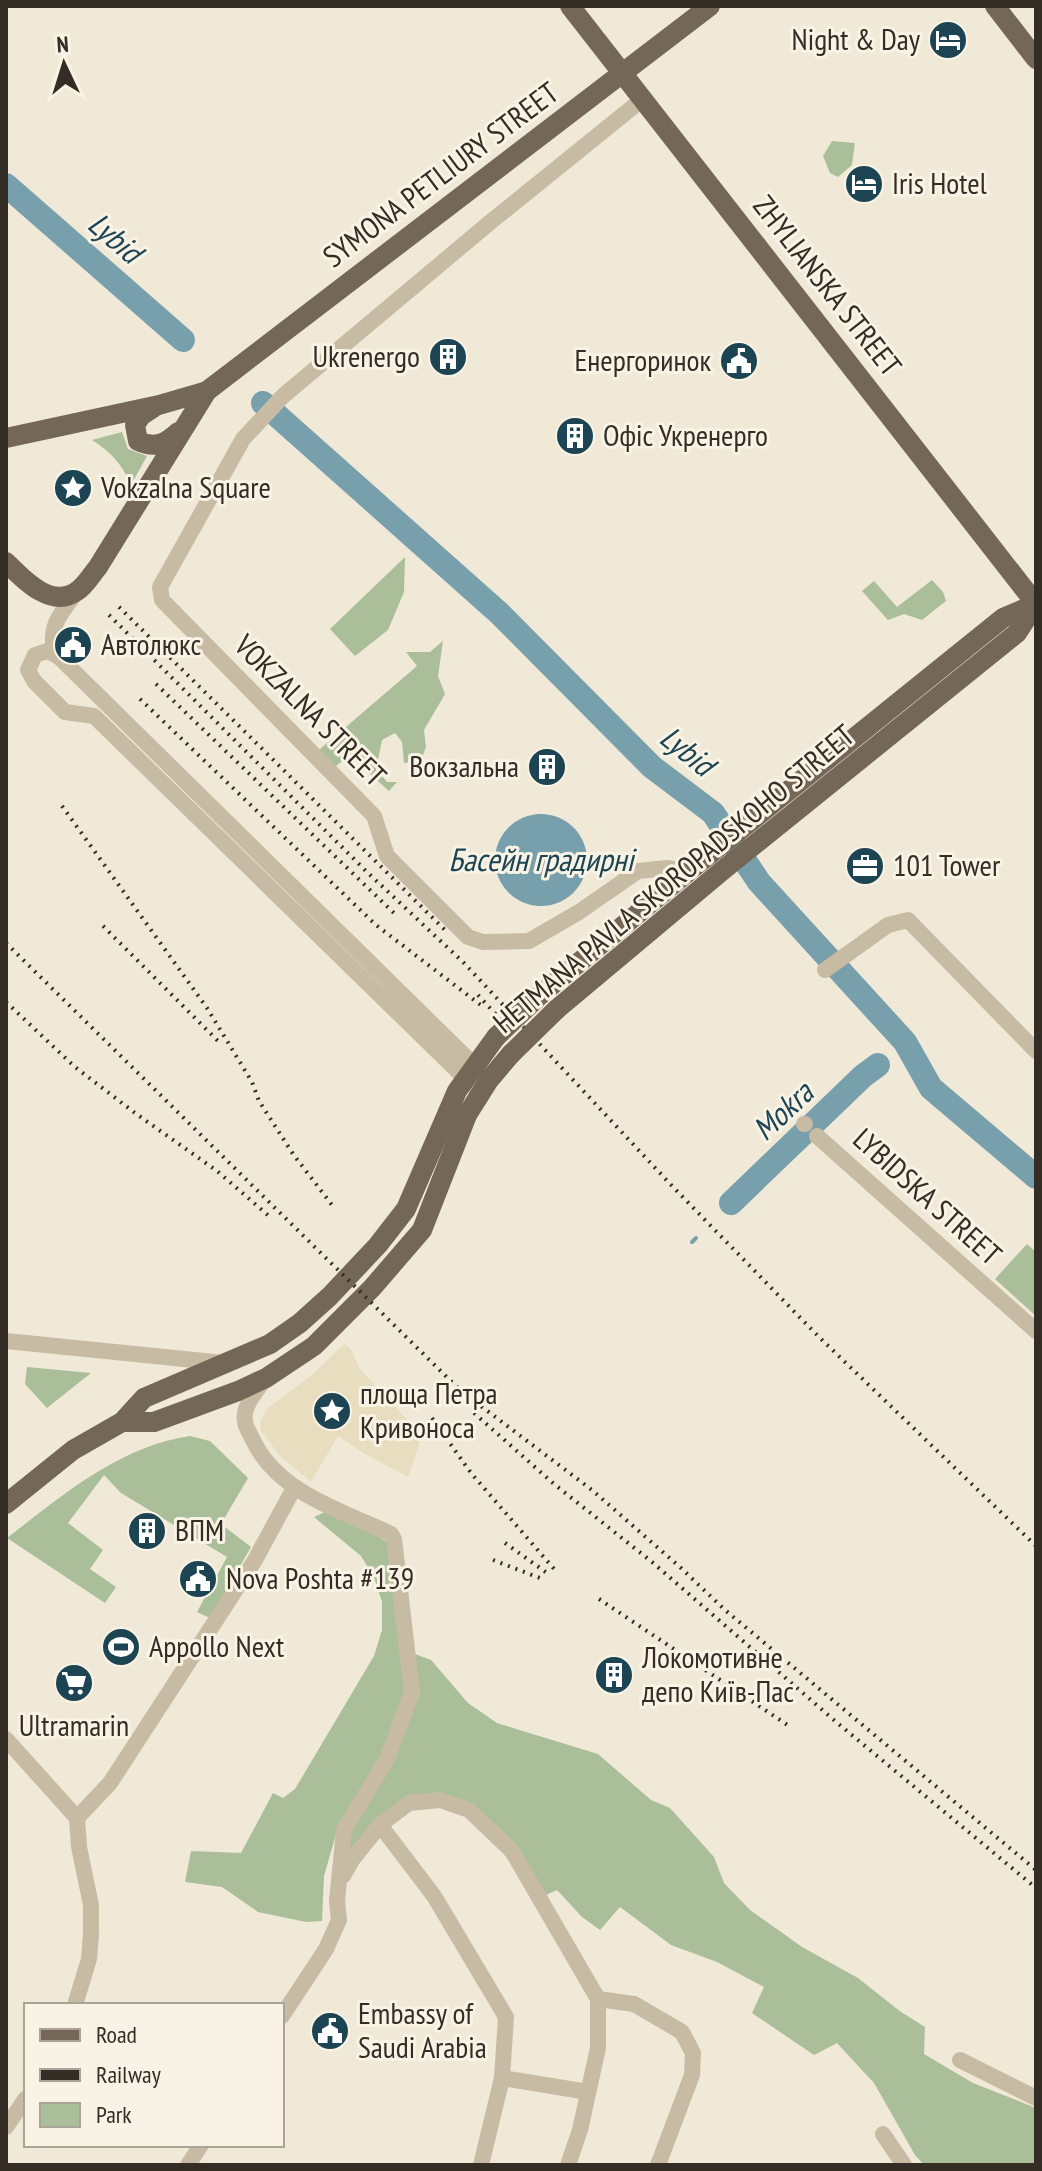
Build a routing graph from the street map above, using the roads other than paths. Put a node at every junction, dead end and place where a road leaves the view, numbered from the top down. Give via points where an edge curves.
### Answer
1 (570, 6) edge
2 (710, 6) edge
3 (995, 6) edge
4 (1036, 59) edge
5 (624, 73) junction
6 (644, 98) junction
7 (207, 391) junction
8 (283, 396) joint
9 (159, 405) junction
10 (184, 427) junction
11 (6, 438) edge
12 (6, 562) edge
13 (73, 597) junction
14 (1036, 604) edge
15 (58, 656) junction
16 (88, 688) junction
17 (83, 713) junction
18 (717, 862) junction
19 (689, 871) junction
20 (831, 965) dead end
21 (1036, 1051) edge
22 (469, 1072) junction
23 (485, 1086) junction
24 (809, 1128) dead end
25 (1036, 1331) edge
26 (6, 1341) edge
27 (226, 1363) junction
28 (266, 1378) junction
29 (122, 1422) junction
30 (294, 1488) junction
31 (6, 1504) edge
32 (6, 1739) edge
33 (77, 1818) junction
34 (380, 1825) junction
35 (338, 1884) junction
36 (598, 1999) junction
37 (76, 2003) edge
38 (284, 2013) edge
39 (960, 2060) dead end
40 (502, 2078) junction
41 (588, 2092) junction
42 (1036, 2098) edge
43 (24, 2101) edge
44 (6, 2127) edge
45 (883, 2134) dead end
46 (200, 2147) edge
47 (188, 2165) edge
48 (481, 2165) edge
49 (568, 2165) edge
50 (658, 2165) edge
51 (904, 2165) edge

1 - 5 main road, ZHYLIANSKA STREET
2 - 5 main road, SYMONA PETLIURY STREET
3 - 4 main road
5 - 6 main road, ZHYLIANSKA STREET
5 - 7 main road, SYMONA PETLIURY STREET
6 - 8 street, SYMONA PETLIURY STREET
6 - 14 main road, ZHYLIANSKA STREET
7 - 9 main road
7 - 10 main road
8 - 19 street, VOKZALNA STREET via 243,439 160,587 162,600 374,816 387,856 468,937 483,942 529,941 638,871
9 - 10 main road via 135,425 138,441 155,446
9 - 11 main road
10 - 13 main road via 98,567
12 - 13 main road via 39,591
13 - 15 street via 51,636
14 - 18 main road, HETMANA PAVLA SKOROPADSKOHO STREET via 1017,633
15 - 16 street
15 - 17 street via 47,651 35,655 28,665 30,676 65,712
16 - 17 street via 93,698
16 - 22 street
17 - 22 street via 94,716
18 - 19 main road, HETMANA PAVLA SKOROPADSKOHO STREET
18 - 23 main road, HETMANA PAVLA SKOROPADSKOHO STREET, bridge via 557,1009
19 - 22 main road, HETMANA PAVLA SKOROPADSKOHO STREET, bridge via 541,994
20 - 21 street via 888,925 908,920
22 - 23 street
22 - 27 main road, HETMANA PAVLA SKOROPADSKOHO STREET via 437,1131 406,1209 378,1245 284,1336
23 - 28 main road, HETMANA PAVLA SKOROPADSKOHO STREET via 455,1141 422,1230 409,1248 302,1355
24 - 25 street, LYBIDSKA STREET
26 - 27 street
27 - 29 main road, HETMANA PAVLA SKOROPADSKOHO STREET via 144,1398
28 - 29 main road, HETMANA PAVLA SKOROPADSKOHO STREET via 154,1422
28 - 30 street via 244,1421 260,1456
29 - 31 main road via 73,1450
30 - 33 street via 255,1560 110,1783
30 - 35 street via 394,1539 412,1692 387,1759 344,1830
32 - 33 street
33 - 37 street via 91,1934
34 - 35 street
34 - 36 street via 409,1803 440,1800 469,1810 512,1851
34 - 40 street via 434,1896 506,2017
35 - 38 street via 339,1920
36 - 41 street via 598,2048
36 - 50 street via 634,2004 682,2032 693,2053 692,2075
39 - 42 street
40 - 41 street
40 - 48 street
41 - 49 street
43 - 44 street
45 - 51 street
46 - 47 street

